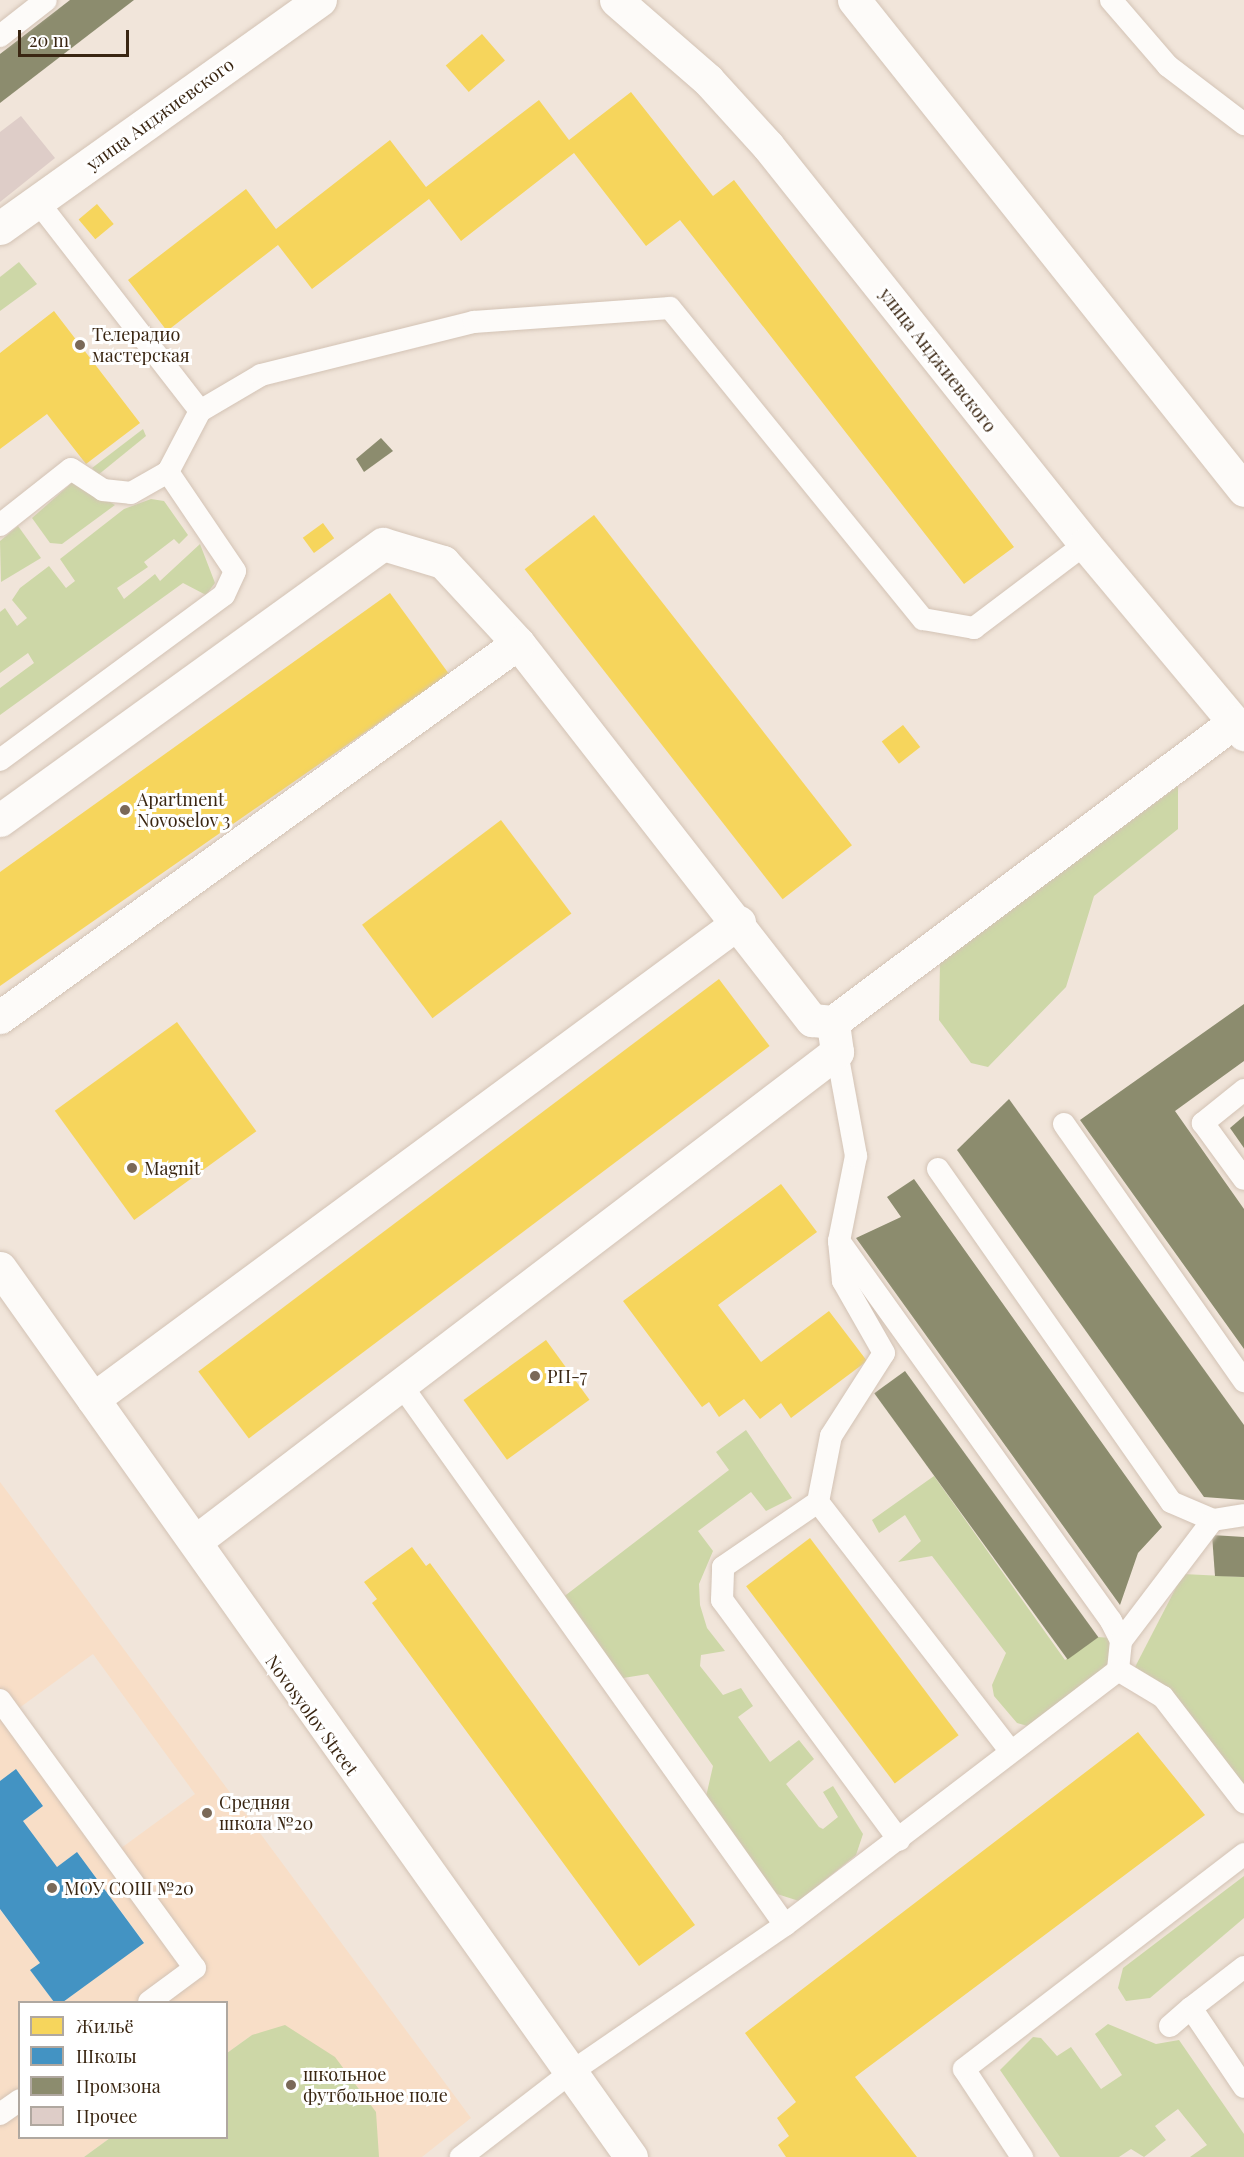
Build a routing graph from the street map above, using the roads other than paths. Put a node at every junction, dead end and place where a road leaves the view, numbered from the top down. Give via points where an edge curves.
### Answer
1 (46, 0) edge
2 (320, 0) edge
3 (616, 0) edge
4 (854, 0) edge
5 (1111, 0) edge
6 (0, 36) edge
7 (1244, 124) edge
8 (38, 202) junction
9 (0, 228) edge
10 (200, 411) junction
11 (168, 472) junction
12 (1244, 490) edge
13 (0, 525) edge
14 (1085, 544) junction
15 (518, 643) junction
16 (1239, 728) edge
17 (0, 760) edge
18 (0, 820) edge
19 (739, 922) junction
20 (0, 1017) edge
21 (835, 1037) junction
22 (1244, 1090) edge
23 (1064, 1124) dead end
24 (938, 1169) dead end
25 (1244, 1179) edge
26 (839, 1241) junction
27 (0, 1268) edge
28 (1244, 1380) edge
29 (402, 1386) junction
30 (93, 1399) junction
31 (818, 1502) junction
32 (1244, 1515) edge
33 (1213, 1520) junction
34 (197, 1540) junction
35 (1121, 1641) junction
36 (1118, 1670) junction
37 (0, 1700) edge
38 (1010, 1750) junction
39 (1244, 1802) edge
40 (899, 1840) junction
41 (1244, 1854) edge
42 (785, 1924) junction
43 (1244, 1967) edge
44 (150, 2001) edge
45 (1191, 2008) junction
46 (1170, 2026) dead end
47 (570, 2073) junction
48 (1244, 2087) edge
49 (18, 2101) edge
50 (0, 2114) edge
51 (461, 2157) edge
52 (631, 2157) edge
53 (1022, 2157) edge

1 - 6 lane
2 - 8 street, улица Анджиевского
3 - 14 street, улица Анджиевского via 708,80 768,146
4 - 12 street
5 - 7 lane via 1168,66
8 - 9 street, улица Анджиевского
8 - 10 lane
10 - 11 lane
10 - 14 lane via 261,375 474,322 670,308 923,619 974,628
11 - 13 lane via 131,493 103,490 71,470
11 - 17 lane via 236,571 224,595
14 - 16 street, улица Анджиевского
15 - 18 street via 443,562 383,544
15 - 19 street
15 - 20 street
16 - 21 street
19 - 21 street via 812,1020
19 - 30 street
21 - 26 lane via 856,1156
21 - 29 street
22 - 25 lane via 1203,1123
23 - 28 lane
24 - 33 lane via 1171,1502
26 - 31 lane via 843,1281 884,1353 831,1436
26 - 35 lane
27 - 30 street, Novosyolov Street
29 - 34 street
29 - 42 lane
30 - 34 street, Novosyolov Street
31 - 38 lane
31 - 40 lane via 723,1567 722,1600
32 - 33 lane
33 - 35 lane
34 - 47 street, Novosyolov Street via 251,1630
35 - 36 lane
36 - 38 lane
36 - 39 lane via 1163,1697
37 - 44 lane via 195,1968
38 - 40 lane
40 - 42 lane
41 - 53 lane via 964,2069
42 - 47 lane
43 - 45 lane
45 - 46 lane
45 - 48 lane
47 - 51 lane
47 - 52 street, Novosyolov Street
49 - 50 lane

